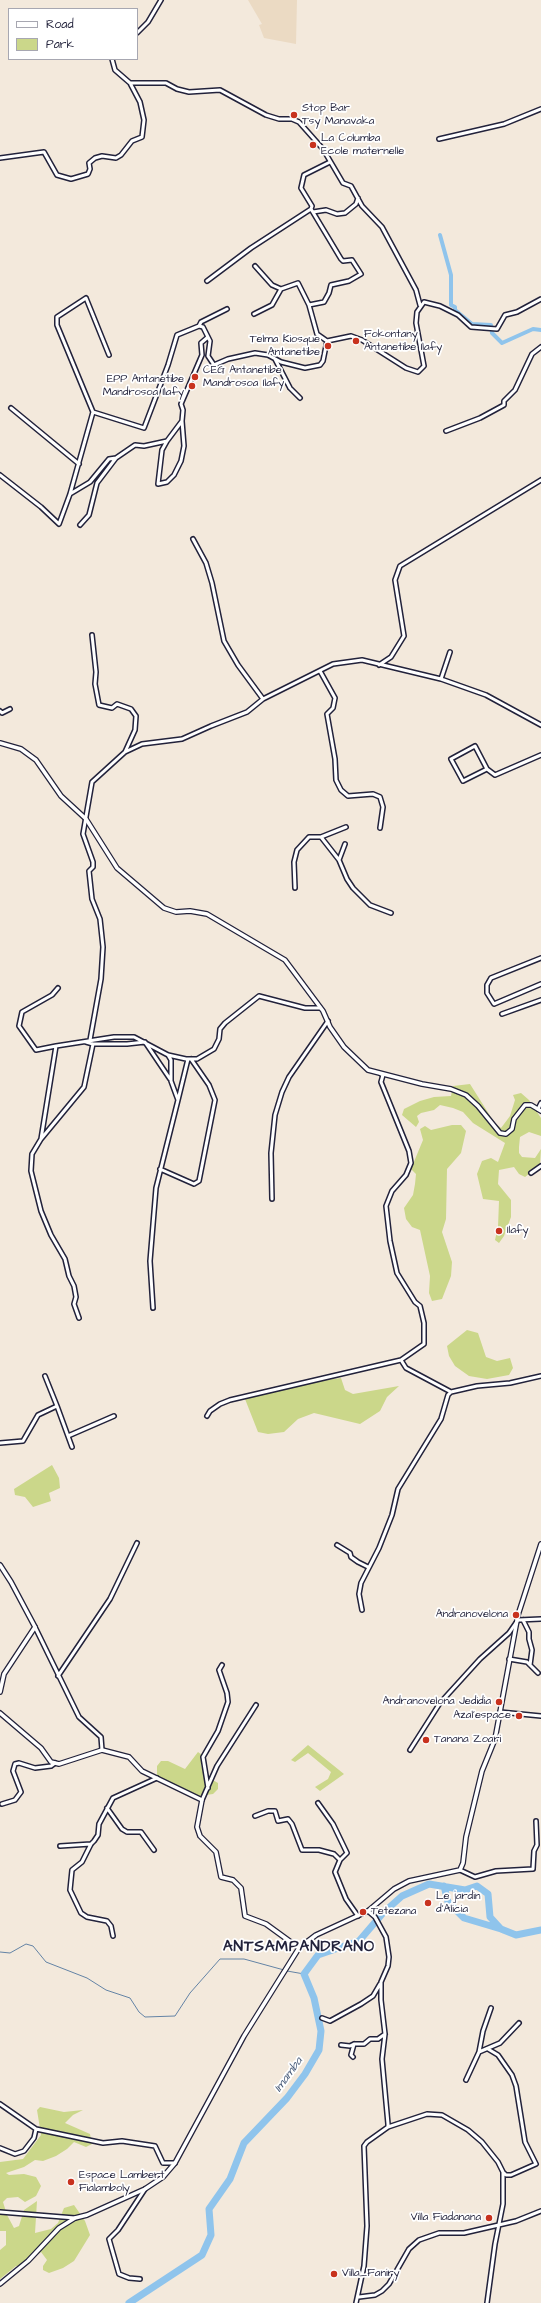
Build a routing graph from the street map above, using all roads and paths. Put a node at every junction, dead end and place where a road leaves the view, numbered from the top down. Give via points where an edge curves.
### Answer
1 (161, 0) edge
2 (138, 32) edge
3 (112, 60) edge
4 (130, 83) junction
5 (541, 109) edge
6 (439, 139) dead end
7 (0, 158) edge
8 (330, 162) junction
9 (358, 198) junction
10 (311, 209) junction
11 (313, 212) junction
12 (255, 266) dead end
13 (207, 281) dead end
14 (281, 289) junction
15 (541, 299) edge
16 (308, 305) junction
17 (420, 305) junction
18 (226, 309) dead end
19 (254, 314) dead end
20 (199, 326) junction
21 (208, 337) junction
22 (327, 341) junction
23 (541, 347) edge
24 (109, 354) dead end
25 (275, 359) junction
26 (300, 398) dead end
27 (11, 408) dead end
28 (93, 412) junction
29 (182, 421) junction
30 (446, 431) dead end
31 (167, 441) junction
32 (116, 458) junction
33 (79, 464) junction
34 (0, 475) edge
35 (541, 480) edge
36 (70, 494) junction
37 (80, 525) dead end
38 (193, 539) dead end
39 (92, 635) dead end
40 (450, 652) dead end
41 (379, 665) junction
42 (320, 672) junction
43 (441, 679) junction
44 (263, 699) junction
45 (10, 709) dead end
46 (0, 711) edge
47 (541, 725) edge
48 (0, 743) edge
49 (125, 752) junction
50 (541, 755) edge
51 (486, 769) junction
52 (86, 819) junction
53 (346, 827) dead end
54 (380, 828) dead end
55 (321, 837) junction
56 (345, 844) dead end
57 (339, 860) junction
58 (295, 888) dead end
59 (391, 914) dead end
60 (541, 958) edge
61 (541, 984) edge
62 (58, 988) dead end
63 (541, 1000) edge
64 (320, 1008) junction
65 (502, 1014) dead end
66 (328, 1022) junction
67 (90, 1040) junction
68 (85, 1041) junction
69 (145, 1042) junction
70 (93, 1044) junction
71 (56, 1046) junction
72 (168, 1055) junction
73 (190, 1059) junction
74 (377, 1073) junction
75 (171, 1081) junction
76 (178, 1100) junction
77 (541, 1103) edge
78 (539, 1110) edge
79 (41, 1139) junction
80 (541, 1166) edge
81 (160, 1169) junction
82 (531, 1172) dead end
83 (272, 1199) dead end
84 (153, 1308) dead end
85 (79, 1318) dead end
86 (400, 1360) junction
87 (45, 1376) dead end
88 (541, 1376) edge
89 (451, 1392) junction
90 (57, 1406) junction
91 (114, 1416) dead end
92 (207, 1416) dead end
93 (68, 1436) junction
94 (0, 1443) edge
95 (72, 1447) dead end
96 (137, 1543) dead end
97 (541, 1544) edge
98 (337, 1545) dead end
99 (0, 1565) edge
100 (368, 1567) junction
101 (362, 1610) dead end
102 (541, 1619) edge
103 (520, 1620) junction
104 (35, 1628) junction
105 (510, 1659) junction
106 (222, 1664) dead end
107 (530, 1665) junction
108 (538, 1673) dead end
109 (58, 1676) junction
110 (0, 1692) edge
111 (256, 1705) dead end
112 (500, 1712) junction
113 (0, 1714) edge
114 (541, 1716) edge
115 (102, 1750) junction
116 (410, 1750) dead end
117 (55, 1763) junction
118 (157, 1778) junction
119 (208, 1788) junction
120 (202, 1800) junction
121 (318, 1803) dead end
122 (2, 1804) dead end
123 (107, 1808) junction
124 (255, 1816) dead end
125 (536, 1821) dead end
126 (90, 1844) junction
127 (60, 1846) dead end
128 (154, 1850) dead end
129 (340, 1860) junction
130 (460, 1870) junction
131 (368, 1911) junction
132 (358, 1916) junction
133 (113, 1936) dead end
134 (299, 1948) junction
135 (381, 1982) junction
136 (491, 2008) dead end
137 (322, 2018) dead end
138 (519, 2023) dead end
139 (385, 2034) junction
140 (341, 2044) dead end
141 (354, 2044) junction
142 (488, 2049) junction
143 (479, 2052) junction
144 (353, 2057) dead end
145 (466, 2080) dead end
146 (0, 2104) edge
147 (388, 2127) junction
148 (36, 2129) junction
149 (0, 2148) edge
150 (175, 2163) junction
151 (503, 2172) junction
152 (145, 2189) junction
153 (541, 2211) edge
154 (0, 2212) edge
155 (75, 2218) junction
156 (499, 2224) junction
157 (140, 2279) dead end
158 (0, 2284) edge
159 (359, 2297) junction
160 (356, 2303) edge
161 (487, 2303) edge

1 - 2 street via 148,22
3 - 4 street via 115,70
4 - 7 street via 143,111 144,135 132,141 122,155 116,158 95,158 89,163 88,174 71,179 57,175 44,152
4 - 8 street via 166,83 189,92 220,90 266,115 295,120 323,149
5 - 6 street via 504,124
8 - 9 street via 343,183 351,186
8 - 10 street via 304,175 301,188 312,204
9 - 11 street via 356,204 345,213 337,214 326,210
9 - 17 street via 362,206 382,226 416,290
10 - 11 street
10 - 13 street via 251,248
11 - 16 street via 341,259 352,260 361,274 349,281 331,285 330,294 324,302
12 - 14 street via 272,285
14 - 16 street via 298,283
14 - 19 street via 272,305
15 - 17 street via 517,312 505,314 497,329 471,327 458,315 440,306 424,302
16 - 22 street via 317,334
17 - 22 street via 416,312 416,323 424,366 418,372 406,368 362,340 351,336
18 - 20 street via 201,322
20 - 21 street
20 - 28 street via 177,336 144,428
21 - 25 street via 208,356 214,365 255,353
21 - 29 street via 201,343 202,355 181,404 184,410
22 - 25 street via 323,361 316,367 306,368
23 - 30 street via 532,354 515,390 504,401 504,405 480,418
24 - 28 street via 86,298 57,317 57,325
25 - 26 street via 290,388
27 - 33 street
28 - 33 street
29 - 31 street
29 - 31 street via 184,446 181,461 174,475 167,482 158,484 162,450
31 - 32 street via 144,446 135,445
32 - 36 street via 109,460 90,482
32 - 37 street via 97,483 89,515
33 - 36 street
34 - 36 street via 59,524
35 - 41 street via 400,566 395,580 404,636 391,657
38 - 44 street via 209,573 224,641
39 - 49 street via 99,705 112,708 117,704 131,709 136,716 135,730
40 - 43 street
41 - 42 street via 362,660 333,664
41 - 43 street
42 - 44 street
42 - 54 street via 335,698 333,708 327,714 336,780 348,796 373,794 380,797 383,807
43 - 47 street via 491,697
44 - 49 street via 247,712 182,739 142,744
45 - 46 street via 2,713
48 - 52 street via 21,749 36,760 61,796
49 - 52 street via 92,782
50 - 51 street via 495,775
51 - 51 street via 475,746 451,759 463,781
52 - 64 street via 117,868 135,885 164,908 176,912 206,914 269,949 285,960
52 - 67 street via 83,834 93,862 89,872 92,899 100,919 103,947 101,979
53 - 55 street
55 - 57 street
55 - 58 street via 309,837 297,850 294,862
56 - 57 street
57 - 59 street via 353,888 370,905
60 - 61 street via 490,978 487,992 494,1004
62 - 71 street via 52,995 22,1012 19,1026 36,1050
63 - 65 street
64 - 66 street
64 - 73 street via 305,1008 259,996 220,1029 219,1039 209,1053 197,1059
66 - 74 street via 344,1047 368,1070
66 - 83 street via 289,1077 274,1115 271,1153
67 - 68 street
67 - 69 street via 114,1037 134,1038
68 - 70 street
68 - 71 street
69 - 70 street
69 - 72 street
69 - 75 street
70 - 79 street via 84,1088
71 - 79 street
72 - 73 street
72 - 75 street via 171,1060
73 - 76 street
73 - 81 street via 209,1085 215,1100 199,1181 194,1184
74 - 78 street via 466,1095 500,1133 506,1134 512,1129 514,1119 525,1105 531,1105
74 - 86 street via 383,1075 381,1082 411,1162 406,1175 392,1191 386,1206 390,1241 398,1273 420,1306 424,1323 424,1344
75 - 76 street
76 - 81 street
77 - 78 street
79 - 85 street via 32,1154 31,1171 41,1211 65,1259 74,1286 74,1304
80 - 82 street
81 - 84 street via 150,1261
86 - 89 street via 406,1368
86 - 92 street via 240,1398 220,1404
87 - 90 street
88 - 89 street
89 - 100 street via 433,1434 398,1489 392,1515 379,1548
90 - 93 street
90 - 94 street via 38,1415 23,1441
91 - 93 street
93 - 95 street
96 - 109 street via 110,1598
97 - 103 street
98 - 100 street
99 - 104 street
100 - 101 street via 359,1594
102 - 103 street
103 - 105 street
103 - 107 street via 529,1632 532,1650
103 - 116 street via 440,1703
104 - 109 street
104 - 110 street via 4,1674
105 - 107 street via 522,1660
105 - 112 street
106 - 119 street via 219,1670 228,1702 218,1731 203,1758
107 - 108 street
109 - 115 street via 79,1717 102,1737
111 - 119 street via 217,1766
112 - 114 street
112 - 130 street via 495,1739 482,1771
113 - 117 street
115 - 117 street via 59,1764
115 - 118 street via 129,1757 142,1771
117 - 122 street via 35,1768 15,1764 13,1771 21,1792 15,1800
118 - 120 street
118 - 123 street via 113,1798
119 - 120 street
120 - 134 street via 197,1827 200,1836 216,1852 221,1877 233,1880 241,1888 243,1913 266,1924
121 - 129 street via 333,1824 347,1853
123 - 126 street via 99,1824 98,1835
123 - 128 street via 122,1829 127,1832 141,1832
124 - 129 street via 275,1811 278,1821 288,1820 292,1824 302,1850 319,1850 334,1854
125 - 130 street via 534,1869 496,1871 475,1877
126 - 127 street
126 - 133 street via 82,1862 72,1870 70,1890 81,1913 87,1917 107,1921
129 - 132 street via 335,1872 346,1899
130 - 131 street via 409,1881 394,1889
131 - 132 street
131 - 135 street via 375,1916 386,1937 389,1957
132 - 134 street via 316,1935
134 - 150 street via 244,2036
135 - 137 street via 373,1996 361,2004 330,2021
135 - 139 street
136 - 143 street
138 - 142 street via 500,2043
139 - 141 street via 364,2044
139 - 147 street via 382,2059
140 - 141 street
141 - 144 street
142 - 143 street
142 - 151 street via 498,2055 512,2075 525,2142 536,2164 511,2175
143 - 145 street
146 - 148 street
147 - 151 street via 427,2114 442,2115 468,2130 482,2142
147 - 159 street via 364,2146 367,2226
148 - 149 street via 34,2138 24,2151 15,2154
148 - 150 street via 103,2143 122,2141 155,2146 164,2163
150 - 152 street via 163,2178
151 - 156 street via 503,2204
152 - 155 street
152 - 157 street via 118,2230 109,2239 118,2274
153 - 156 street via 516,2221
154 - 155 street
155 - 158 street via 59,2228 28,2261
156 - 159 street via 464,2233 440,2233 419,2240 409,2249 389,2284 382,2291 375,2295
156 - 161 street
159 - 160 street

